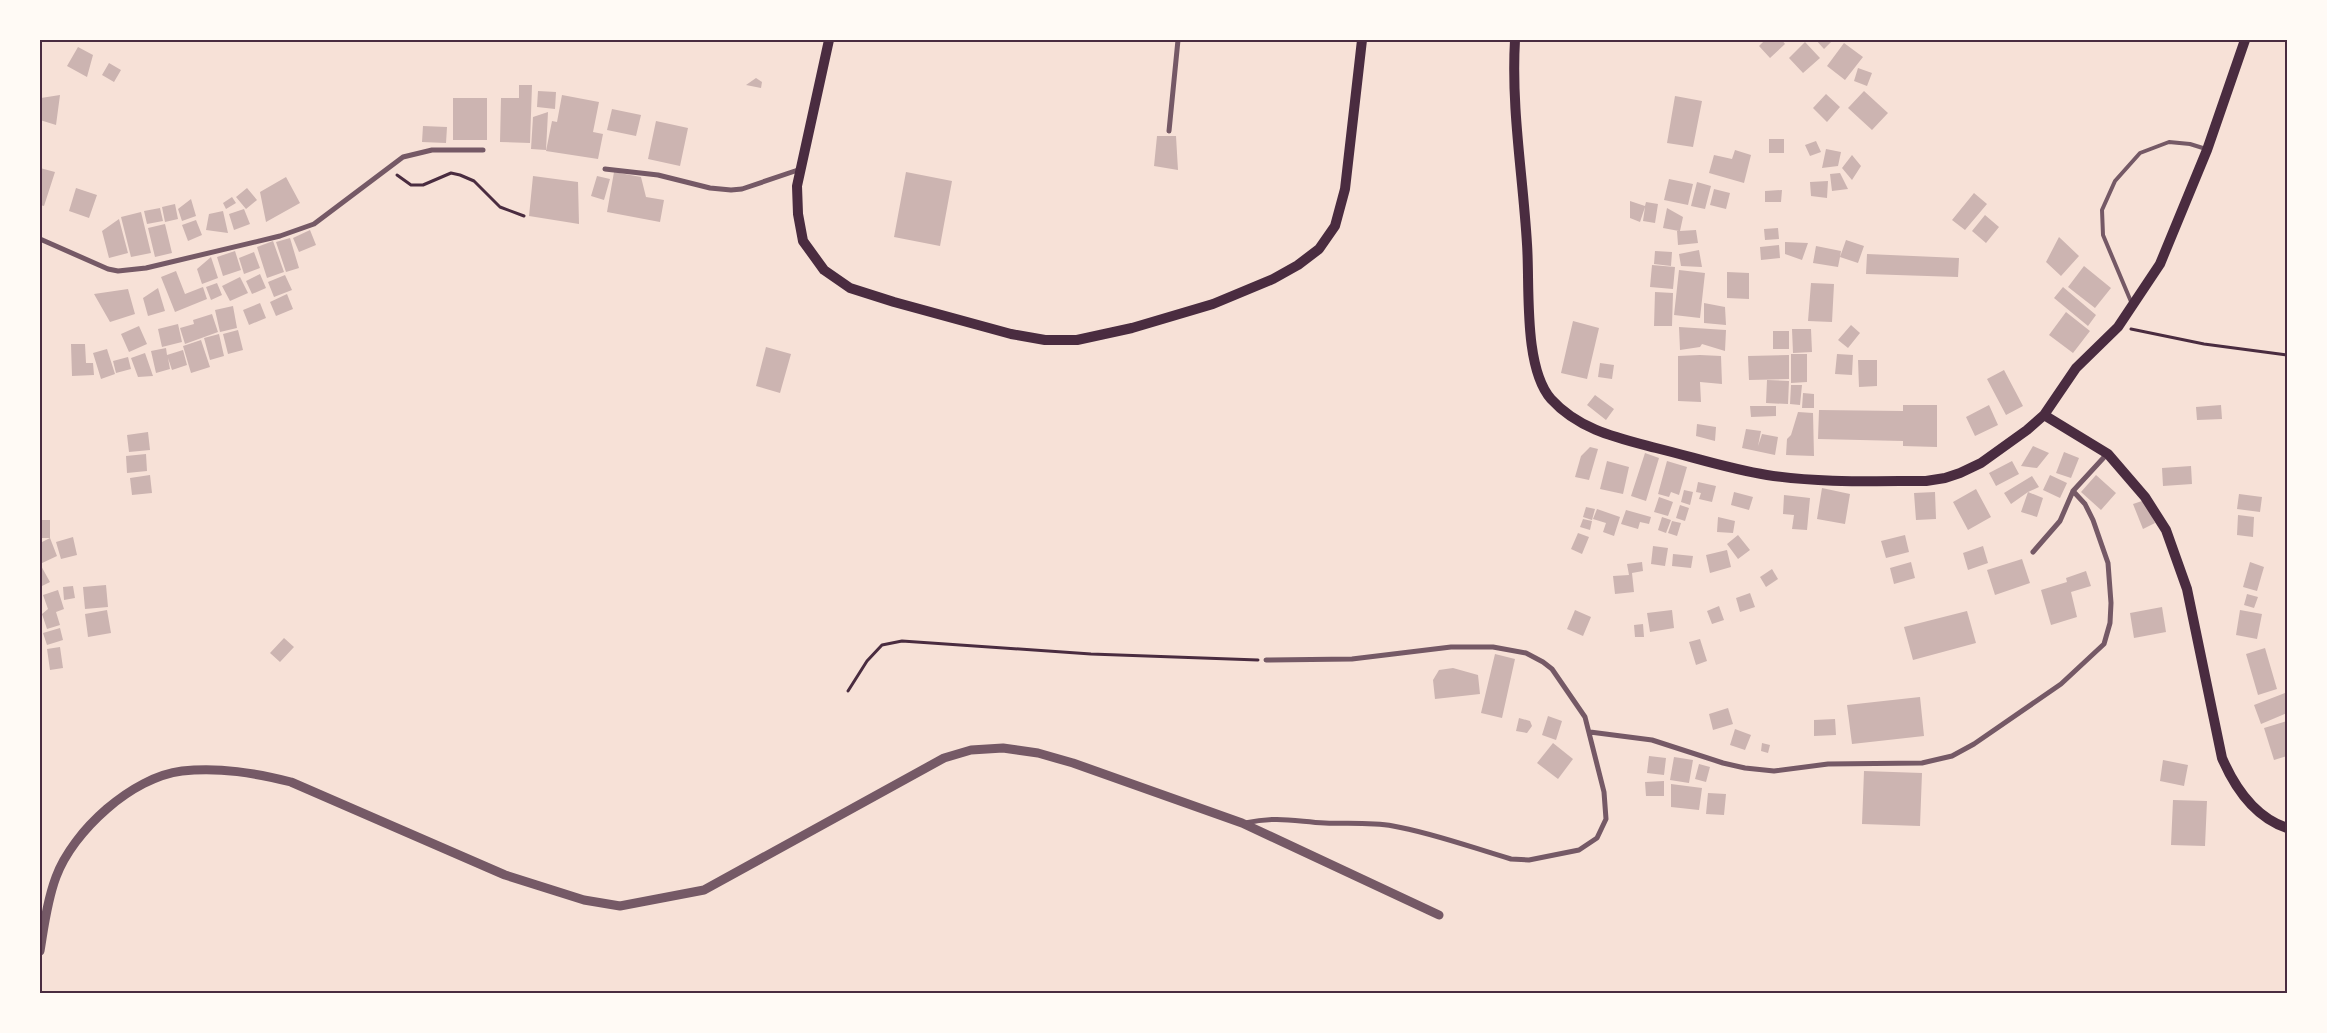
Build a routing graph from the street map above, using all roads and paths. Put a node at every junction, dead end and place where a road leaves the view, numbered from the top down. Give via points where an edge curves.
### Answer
1 (829, 40) edge
2 (1178, 40) edge
3 (1362, 40) edge
4 (1515, 40) edge
5 (2245, 40) edge
6 (1169, 132) dead end
7 (483, 150) dead end
8 (2207, 150) junction
9 (387, 168) junction
10 (605, 169) dead end
11 (801, 169) junction
12 (524, 216) dead end
13 (40, 239) edge
14 (2133, 306) junction
15 (2118, 327) junction
16 (2287, 355) edge
17 (2044, 415) junction
18 (2108, 454) junction
19 (2073, 491) junction
20 (2034, 552) dead end
21 (1266, 660) joint
22 (848, 690) dead end
23 (1590, 732) junction
24 (1242, 823) junction
25 (2287, 828) edge
26 (1439, 915) dead end
27 (40, 952) edge

1 - 11 main road
2 - 6 street
3 - 11 main road via 1345,189 1335,226 1319,249 1273,279 1212,304 1132,328 1077,340 1045,340 950,318 850,288 824,270 803,241 797,186
4 - 17 main road via 1513,75 1531,336 1540,378 1550,398 1568,414 1588,427 1612,436 1738,469 1802,479 1906,481 1945,478 1981,463
5 - 8 main road
7 - 9 street via 432,150 403,157
8 - 14 main road via 2160,264
8 - 14 lane via 2169,142 2140,153 2115,181 2102,210 2103,235
9 - 12 path via 411,185 423,185 451,173 460,176 474,181 500,207
9 - 13 street via 314,224 280,236 146,268 108,269
10 - 11 street via 658,175 731,190
14 - 15 main road
15 - 16 path via 2204,344
15 - 17 main road via 2076,368
17 - 18 main road
18 - 19 street
18 - 25 main road via 2145,497 2166,530 2187,589 2222,758 2232,782 2257,810
19 - 20 street via 2060,520
19 - 23 street via 2093,520 2108,563 2112,603 2104,644 2061,684 1952,756 1922,763 1828,764 1774,771 1723,763 1652,740
21 - 22 path via 1091,654 902,641 882,645
21 - 23 street via 1352,659 1451,647 1492,647 1526,652 1552,669 1586,718
23 - 24 street via 1604,792 1606,819 1596,838 1579,850 1529,860 1511,859 1394,826 1268,818
24 - 26 street
24 - 27 street via 1038,753 1003,748 971,750 936,762 704,890 620,906 584,900 505,875 291,782 256,773 219,769 180,771 148,782 107,807 77,840 56,877

